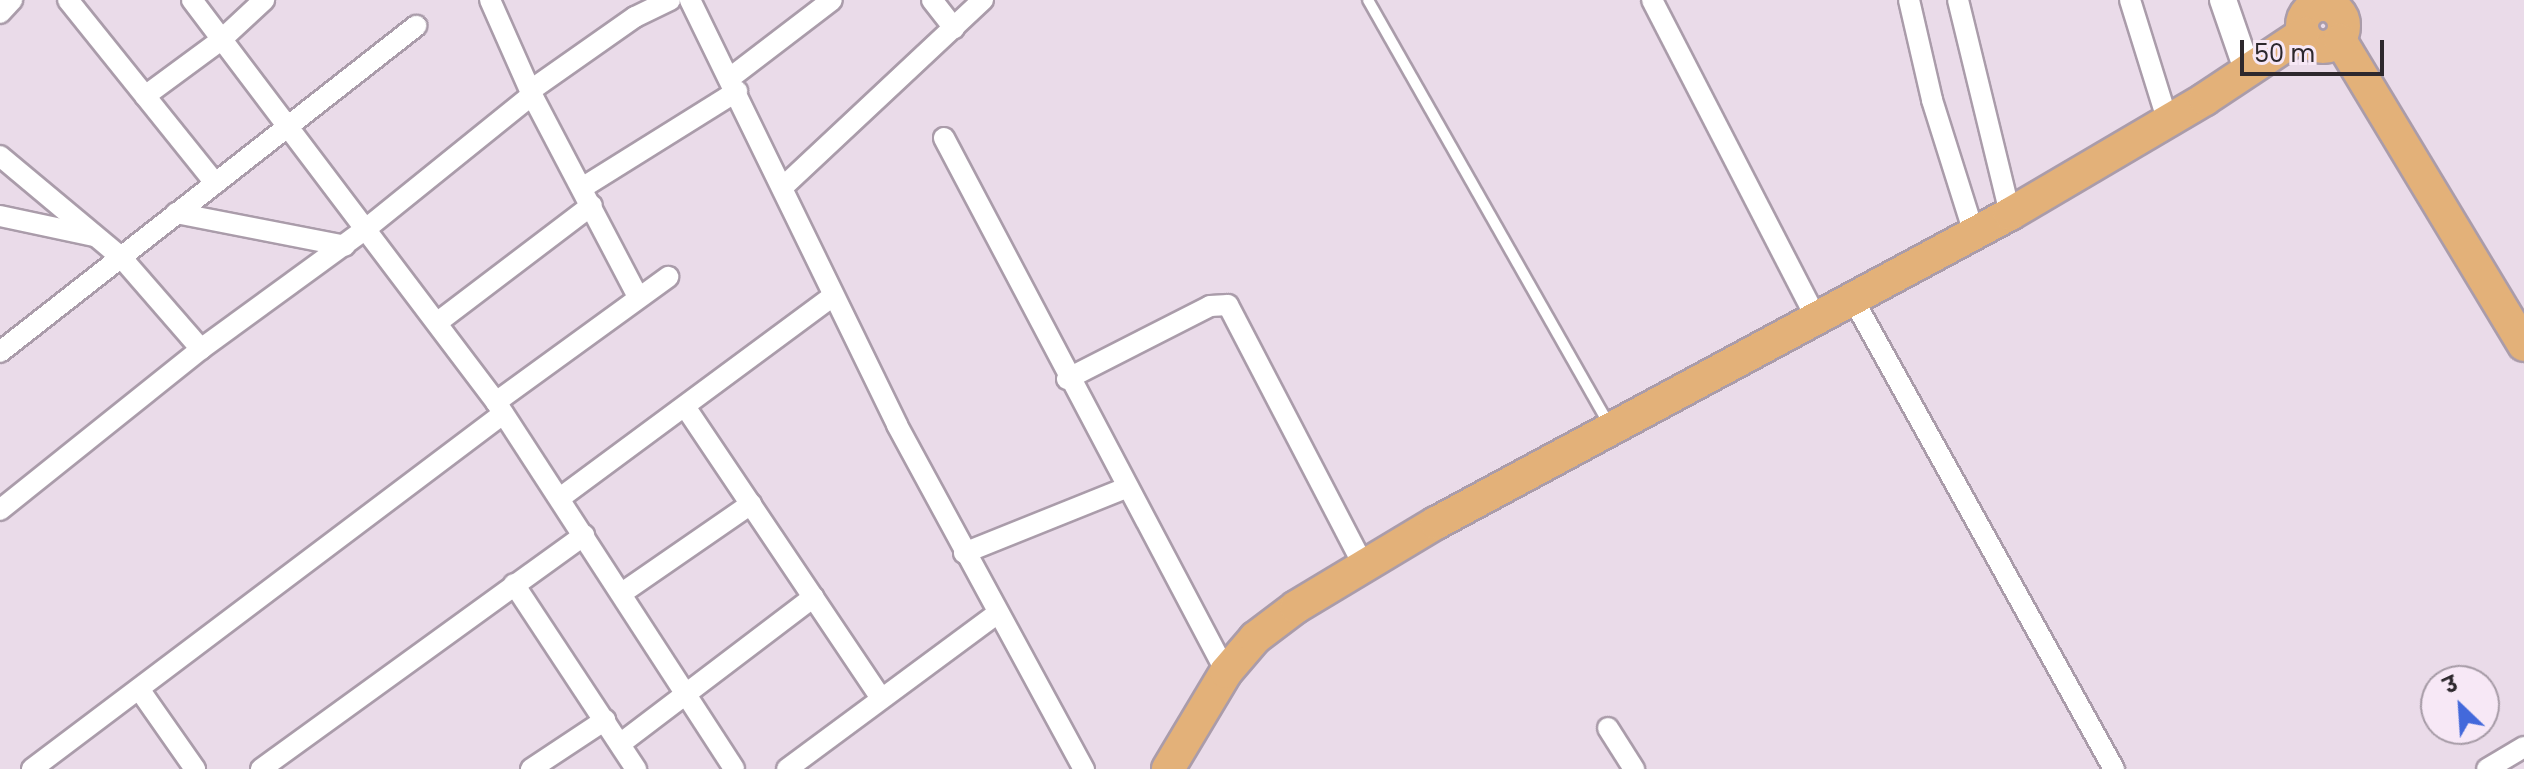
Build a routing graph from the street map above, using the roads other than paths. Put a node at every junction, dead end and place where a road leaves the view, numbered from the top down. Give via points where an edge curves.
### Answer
1 (12, 0) edge
2 (68, 0) edge
3 (192, 0) edge
4 (490, 0) edge
5 (670, 0) edge
6 (690, 0) edge
7 (832, 0) edge
8 (932, 0) edge
9 (983, 0) edge
10 (1368, 0) edge
11 (1652, 0) edge
12 (1909, 0) edge
13 (1958, 0) edge
14 (2130, 0) edge
15 (2223, 0) edge
16 (262, 1) edge
17 (2330, 2) edge
18 (0, 13) edge
19 (416, 26) dead end
20 (954, 28) junction
21 (2303, 34) junction
22 (221, 40) junction
23 (2340, 40) junction
24 (2248, 72) junction
25 (734, 84) junction
26 (532, 95) junction
27 (145, 96) junction
28 (2168, 122) junction
29 (289, 126) junction
30 (944, 138) dead end
31 (0, 156) edge
32 (215, 183) junction
33 (783, 187) junction
34 (587, 196) junction
35 (176, 213) junction
36 (2010, 214) junction
37 (0, 216) edge
38 (367, 228) junction
39 (1974, 233) junction
40 (99, 237) junction
41 (345, 246) junction
42 (121, 257) junction
43 (668, 277) dead end
44 (833, 296) junction
45 (638, 297) junction
46 (1853, 299) junction
47 (1817, 319) junction
48 (438, 322) junction
49 (2524, 345) edge
50 (201, 349) junction
51 (0, 352) edge
52 (1067, 379) junction
53 (500, 408) junction
54 (686, 408) junction
55 (1612, 429) junction
56 (1126, 488) junction
57 (560, 498) junction
58 (751, 504) junction
59 (0, 510) edge
60 (584, 535) junction
61 (964, 553) junction
62 (1363, 564) junction
63 (514, 584) junction
64 (622, 593) junction
65 (814, 597) junction
66 (998, 613) junction
67 (1226, 672) junction
68 (139, 689) junction
69 (686, 692) junction
70 (880, 697) junction
71 (605, 720) junction
72 (1608, 728) dead end
73 (620, 744) junction
74 (2524, 747) edge
75 (32, 769) edge
76 (195, 769) edge
77 (261, 769) edge
78 (531, 769) edge
79 (636, 769) edge
80 (734, 769) edge
81 (787, 769) edge
82 (1084, 769) edge
83 (1168, 769) edge
84 (1634, 769) edge
85 (2114, 769) edge
86 (2487, 769) edge

1 - 18 street
2 - 27 street
3 - 22 street
4 - 26 street
5 - 26 street via 635,17 531,90
6 - 25 street
7 - 25 street
8 - 20 street
9 - 20 street
10 - 55 lane
11 - 47 street
12 - 39 street via 1932,100
13 - 36 street
14 - 28 street
15 - 24 street
16 - 22 street
17 - 21 main road via 2306,12
17 - 23 main road via 2344,18
19 - 29 street
20 - 33 street
21 - 23 main road via 2320,47
21 - 24 main road
22 - 27 street
22 - 29 street
23 - 49 main road
24 - 28 main road
25 - 33 street
25 - 34 street
26 - 34 street
26 - 38 street
27 - 32 street
28 - 36 main road
29 - 32 street
29 - 38 street
30 - 52 street
31 - 40 street
32 - 35 street
33 - 44 street
34 - 45 street
34 - 48 street
35 - 41 street
35 - 42 street
36 - 39 main road
37 - 40 street
38 - 41 street
38 - 48 street
39 - 46 main road
40 - 42 street
41 - 50 street
42 - 50 street
42 - 51 street
43 - 45 street
44 - 54 street
44 - 61 street
45 - 53 street
46 - 47 main road
46 - 85 street
47 - 55 main road
48 - 53 street
50 - 59 street
52 - 56 street
52 - 62 street via 1210,306 1228,305
53 - 57 street
53 - 68 street
54 - 57 street
54 - 58 street
55 - 62 main road
56 - 61 street
56 - 67 street
57 - 60 street
58 - 64 street
58 - 65 street
60 - 63 street
60 - 64 street
61 - 66 street
62 - 67 main road via 1255,638
63 - 71 street
63 - 77 street
64 - 69 street
65 - 69 street
65 - 70 street
66 - 70 street
66 - 82 street
67 - 83 main road
68 - 75 street
68 - 76 street
69 - 73 street
69 - 80 street
70 - 81 street
71 - 73 street
71 - 78 street
72 - 84 street
73 - 79 street
74 - 86 street

